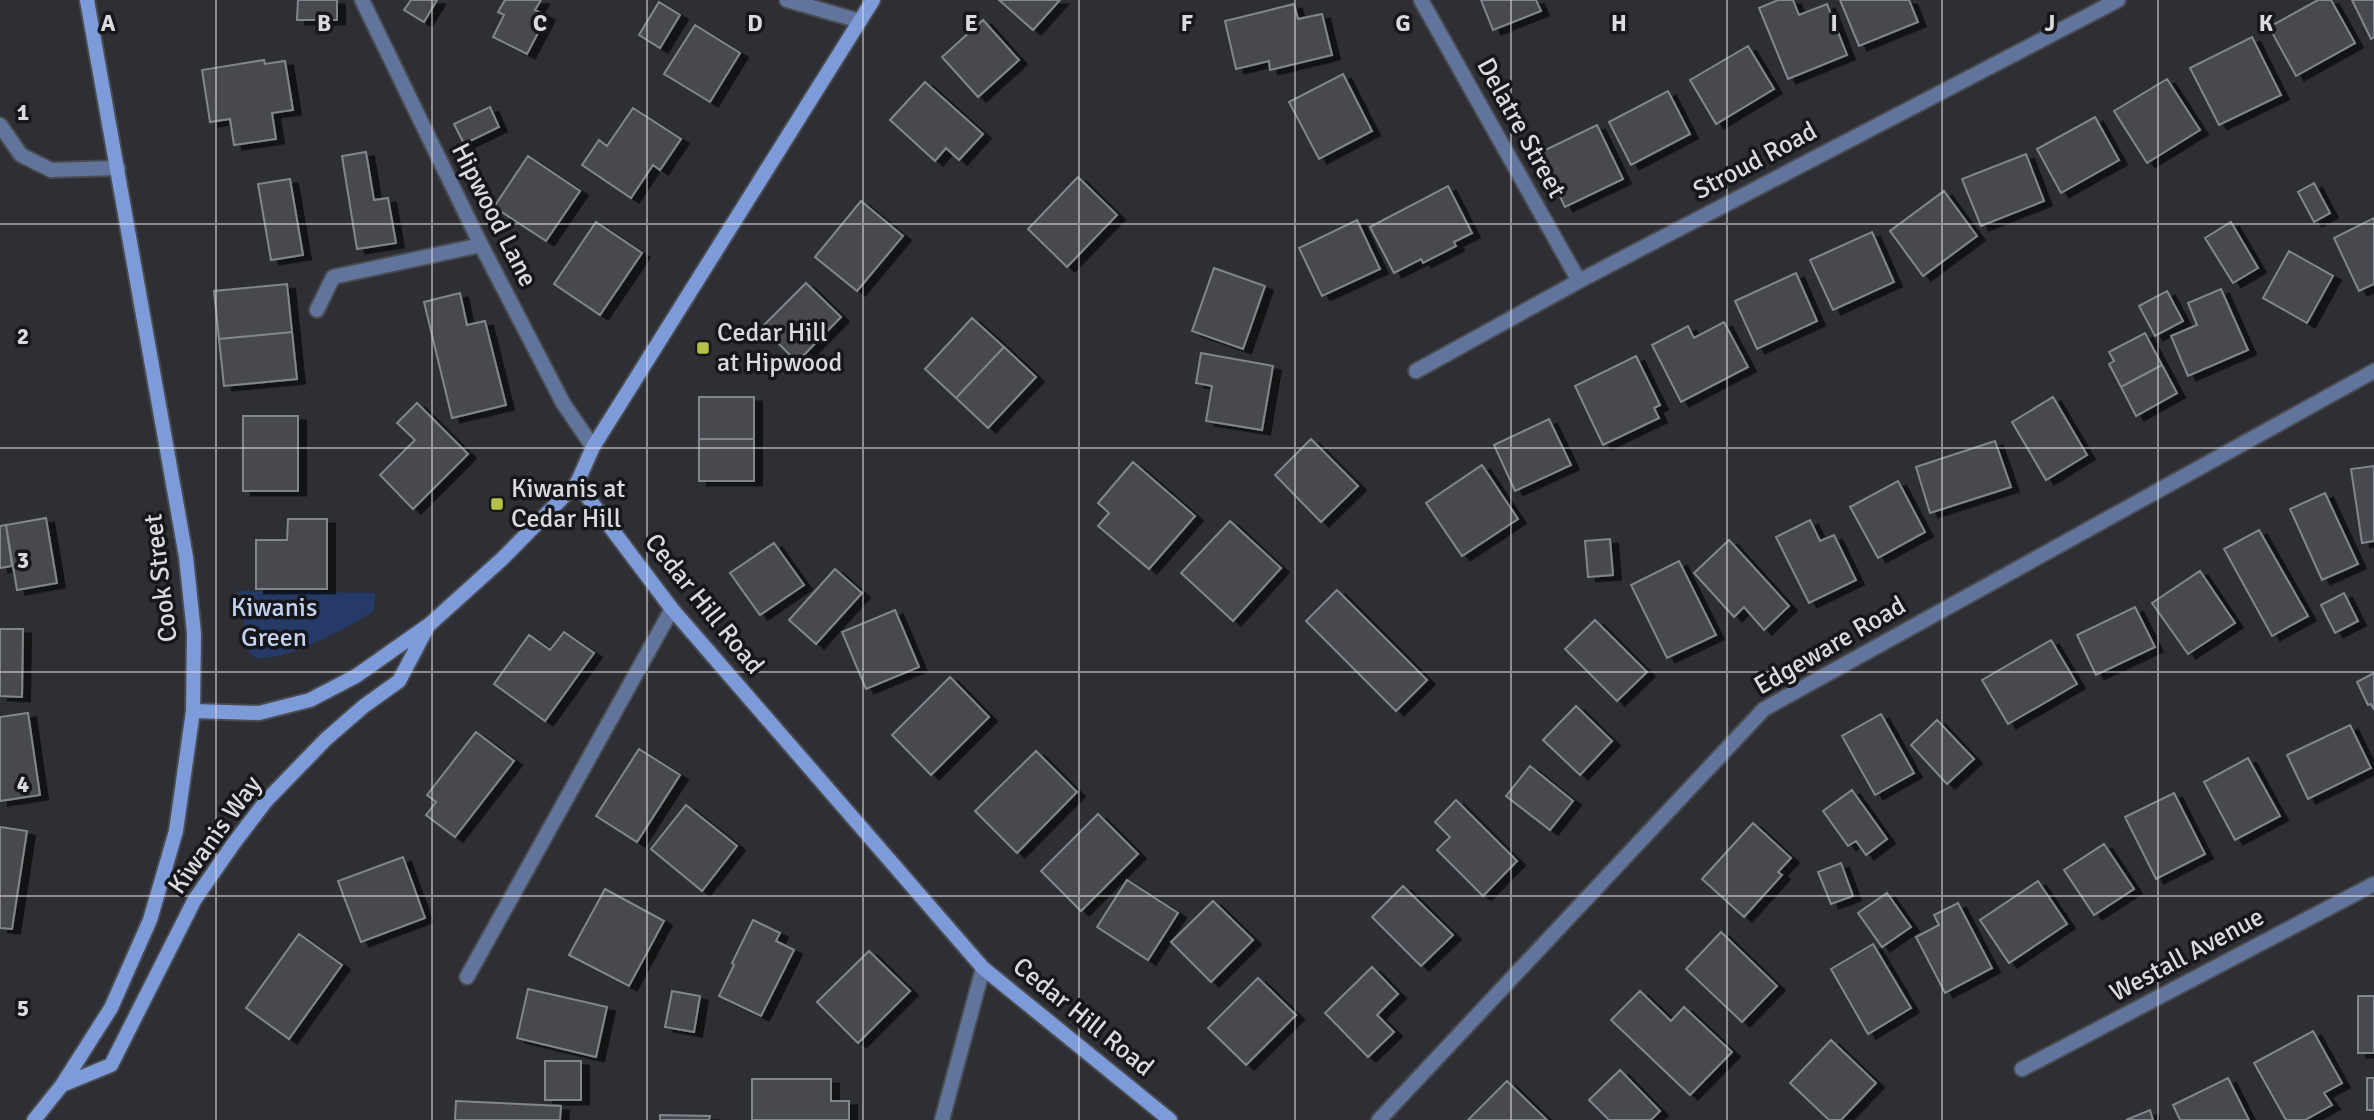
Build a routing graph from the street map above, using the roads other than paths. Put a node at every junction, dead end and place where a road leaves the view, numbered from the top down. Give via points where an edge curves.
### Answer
1 (88, 0) edge
2 (362, 0) edge
3 (787, 0) edge
4 (873, 0) edge
5 (1421, 0) edge
6 (2119, 0) edge
7 (860, 21) junction
8 (0, 125) edge
9 (118, 168) junction
10 (481, 245) junction
11 (1578, 281) junction
12 (317, 310) dead end
13 (1416, 370) dead end
14 (2374, 371) edge
15 (593, 447) junction
16 (577, 483) junction
17 (672, 609) junction
18 (430, 624) junction
19 (193, 711) junction
20 (2374, 884) edge
21 (984, 968) junction
22 (467, 977) dead end
23 (2022, 1069) dead end
24 (62, 1085) junction
25 (34, 1120) edge
26 (942, 1120) edge
27 (1170, 1120) edge
28 (1379, 1120) edge

1 - 9 street, Cook Street
2 - 10 street, Hipwood Lane
3 - 7 street
4 - 7 street
5 - 11 street, Delatre Street
6 - 11 street, Stroud Road
7 - 15 street
8 - 9 street via 21,155 51,170
9 - 19 street, Cook Street via 186,557 194,634
10 - 12 street via 333,277
10 - 15 street, Hipwood Lane via 563,403
11 - 13 street, Stroud Road
14 - 28 street, Edgeware Road via 1764,709
15 - 16 street
16 - 17 street, Cedar Hill Road
16 - 18 street, Kiwanis Way
17 - 21 street, Cedar Hill Road
17 - 22 street
18 - 19 street, Kiwanis Way via 356,676 310,700 259,713
18 - 24 street, Kiwanis Way via 398,681 326,738 266,801 234,843 195,900 111,1065
19 - 24 street, Cook Street via 176,831 150,920 111,1008
20 - 23 street, Westall Avenue
21 - 26 street
21 - 27 street, Cedar Hill Road
24 - 25 street, Cook Street

